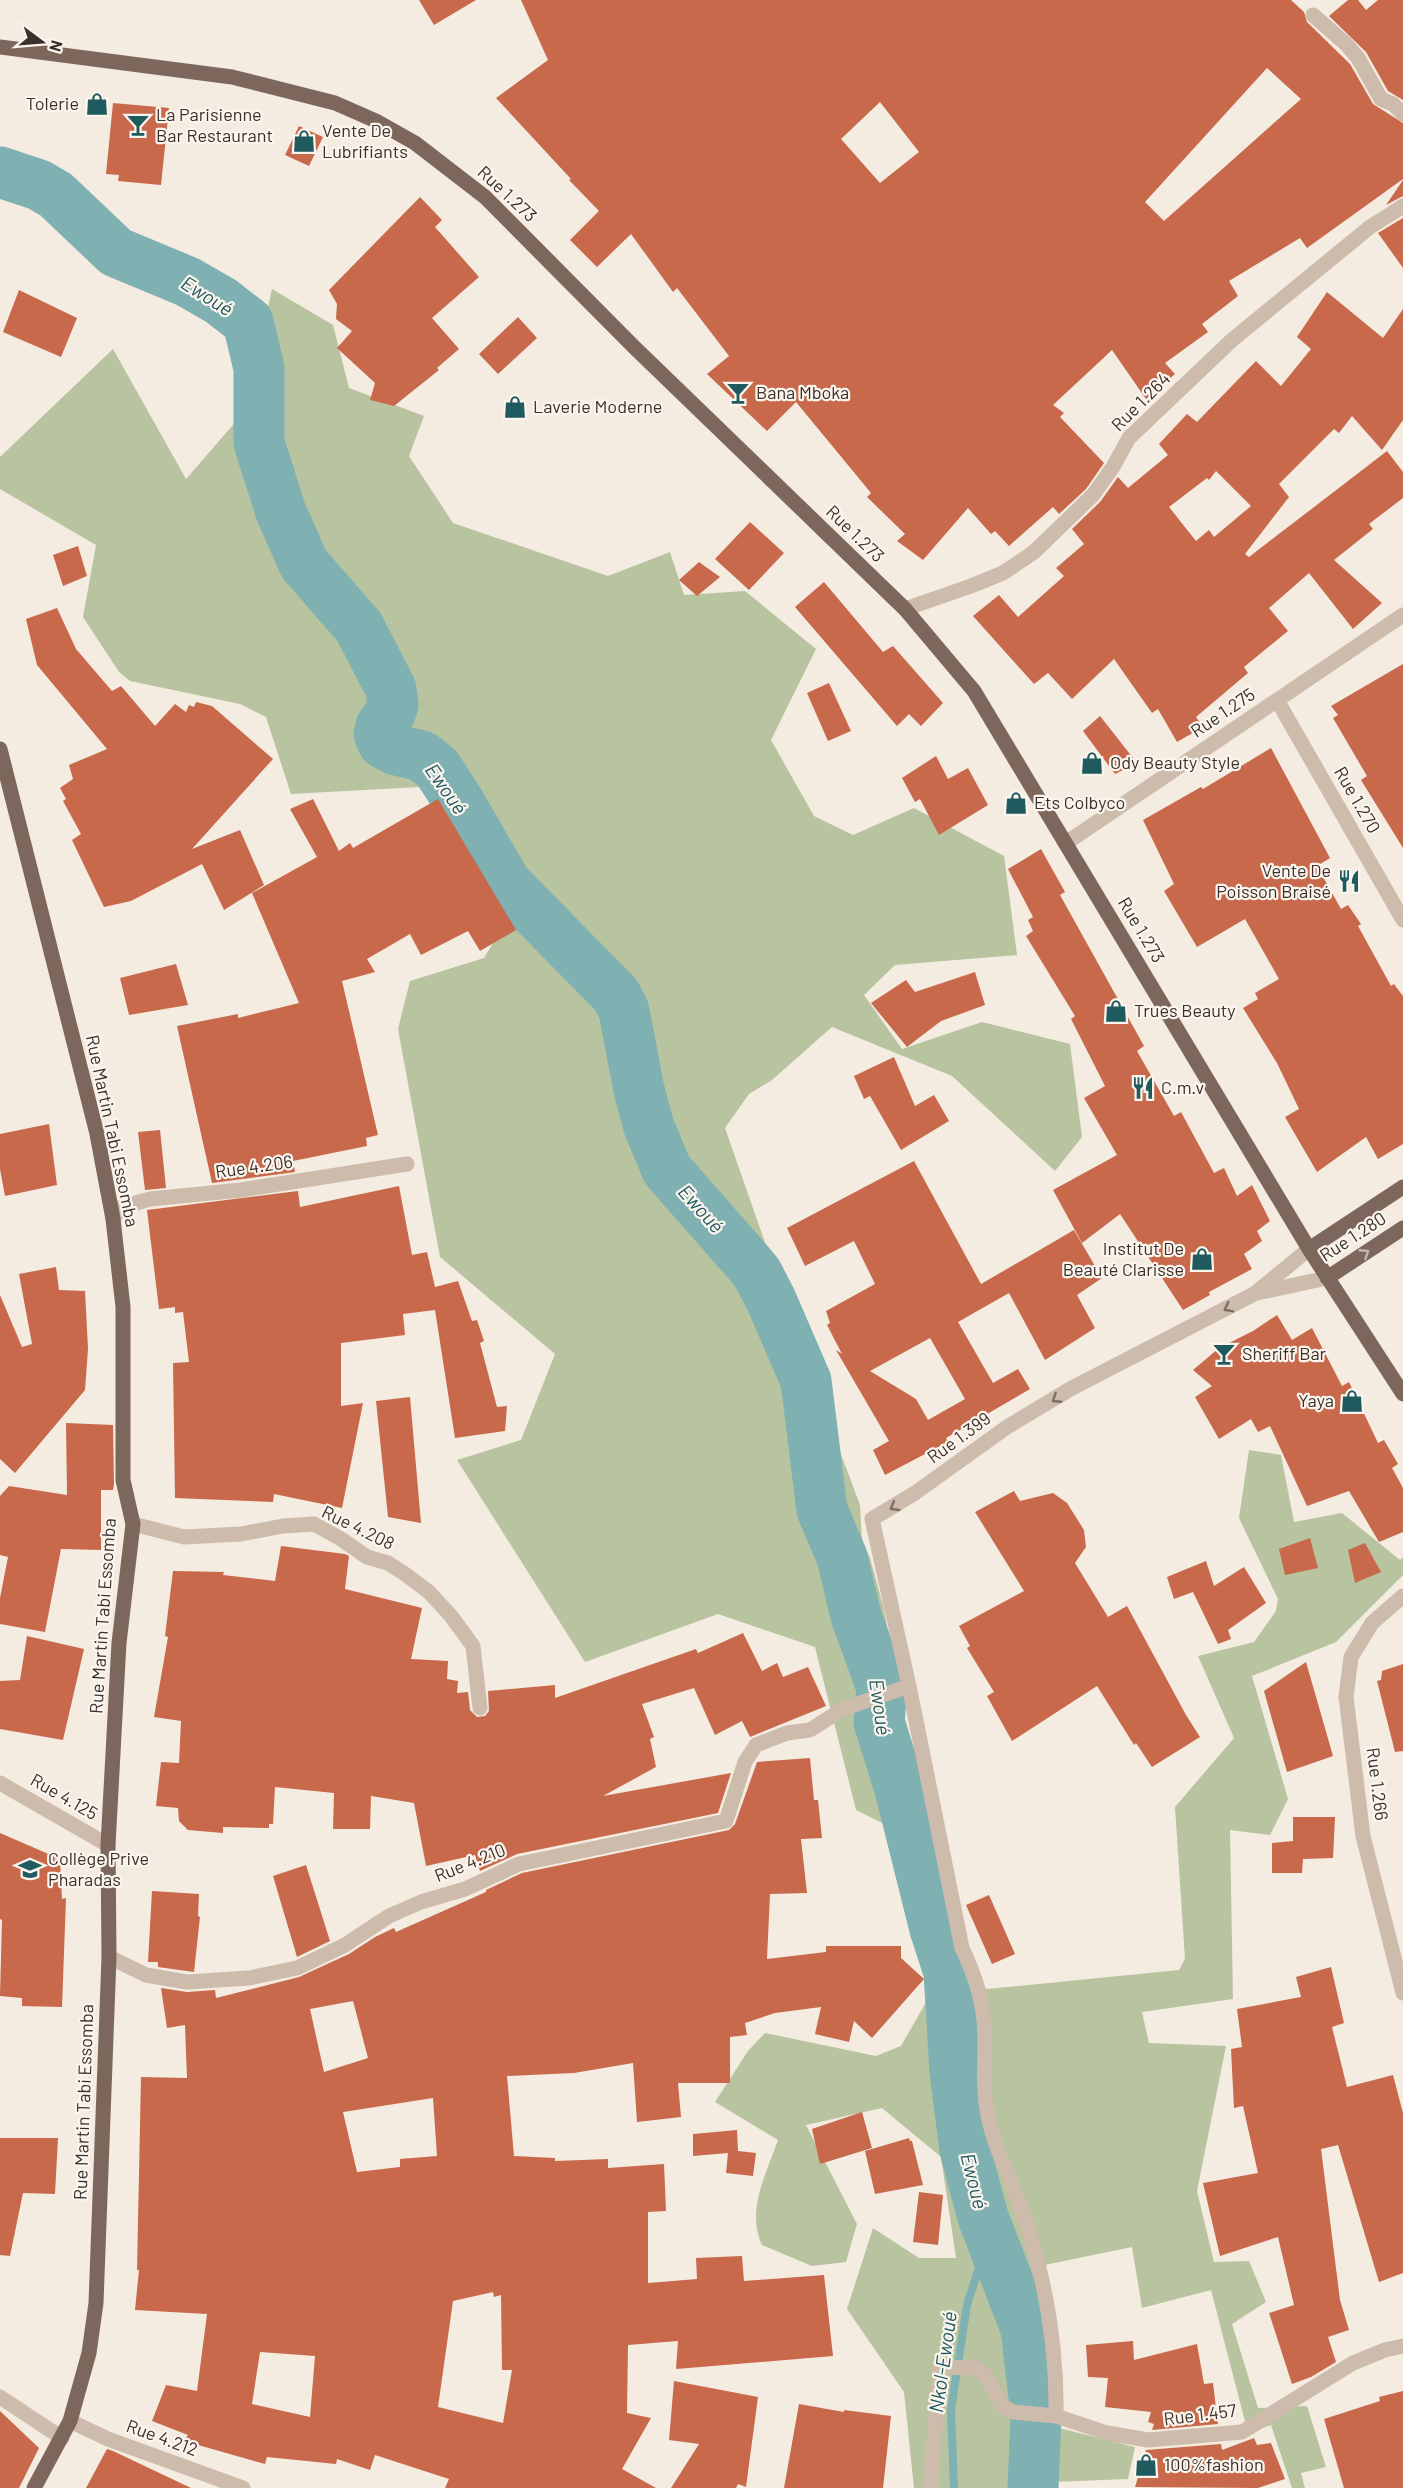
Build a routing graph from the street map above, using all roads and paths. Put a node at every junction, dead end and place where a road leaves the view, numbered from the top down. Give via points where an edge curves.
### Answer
1 (1313, 15) dead end
2 (0, 47) edge
3 (1403, 114) edge
4 (1403, 206) edge
5 (905, 609) junction
6 (1403, 615) edge
7 (1277, 700) junction
8 (0, 749) edge
9 (1066, 843) junction
10 (1403, 920) edge
11 (407, 1164) dead end
12 (1403, 1187) edge
13 (113, 1219) junction
14 (1403, 1228) edge
15 (1309, 1249) junction
16 (1327, 1278) junction
17 (1254, 1294) junction
18 (1403, 1394) edge
19 (133, 1524) junction
20 (1403, 1596) edge
21 (903, 1687) junction
22 (480, 1708) dead end
23 (0, 1783) edge
24 (108, 1845) junction
25 (110, 1957) junction
26 (1403, 1993) edge
27 (1403, 2346) edge
28 (0, 2397) edge
29 (1056, 2416) junction
30 (70, 2421) junction
31 (62, 2438) junction
32 (34, 2488) edge
33 (243, 2488) edge
34 (930, 2488) edge

1 - 3 street via 1358,58 1381,99
2 - 5 main road, Rue 1.273 via 232,77 335,103 415,143 485,197 642,356
4 - 5 street, Rue 1.264 via 1370,227 1232,340 1130,438 1093,495 1034,552 1003,573
5 - 9 main road, Rue 1.273 via 974,691
6 - 7 street, Rue 1.275
7 - 9 street, Rue 1.275
7 - 10 street, Rue 1.270
8 - 13 main road, Rue Martin Tabi Essomba via 97,1134
9 - 15 main road, Rue 1.273
11 - 13 street, Rue 4.206 via 241,1190 150,1199 122,1207
12 - 15 main road, Rue 1.280
13 - 19 main road, Rue Martin Tabi Essomba via 123,1307 123,1480
16 -> 14 main road, Rue 1.280
15 - 16 main road, Rue 1.273
15 - 17 street, Rue 1.399
16 - 17 street, Rue 1.280
16 - 18 main road, Rue 1.273
17 -> 21 street, Rue 1.399 via 1072,1388 872,1519
19 - 22 street, Rue 4.208 via 184,1537 314,1524 367,1557 388,1563 429,1592 473,1646
19 - 24 main road, Rue Martin Tabi Essomba via 119,1643
20 - 26 street, Rue 1.266 via 1372,1623 1351,1657 1346,1697 1363,1836
21 - 25 street, Rue 4.210 via 843,1709 810,1730 788,1733 756,1746 745,1762 726,1821 519,1864 465,1889 389,1916 345,1945 297,1968 249,1978 187,1982 146,1975
21 - 29 street via 962,1948 974,1972 983,2014 986,2104 1000,2157 1028,2226 1045,2286
23 - 24 street, Rue 4.125
24 - 25 main road, Rue Martin Tabi Essomba
25 - 30 main road, Rue Martin Tabi Essomba via 96,2303
27 - 29 street, Rue 1.457 via 1353,2362 1242,2432 1149,2440 1107,2433
28 - 31 street
29 - 34 street, Rue 1.457 via 1012,2412 1004,2407 976,2368 940,2367
30 - 31 main road, Rue Martin Tabi Essomba
30 - 33 street, Rue 4.212 via 108,2439
31 - 32 main road, Rue Martin Tabi Essomba

